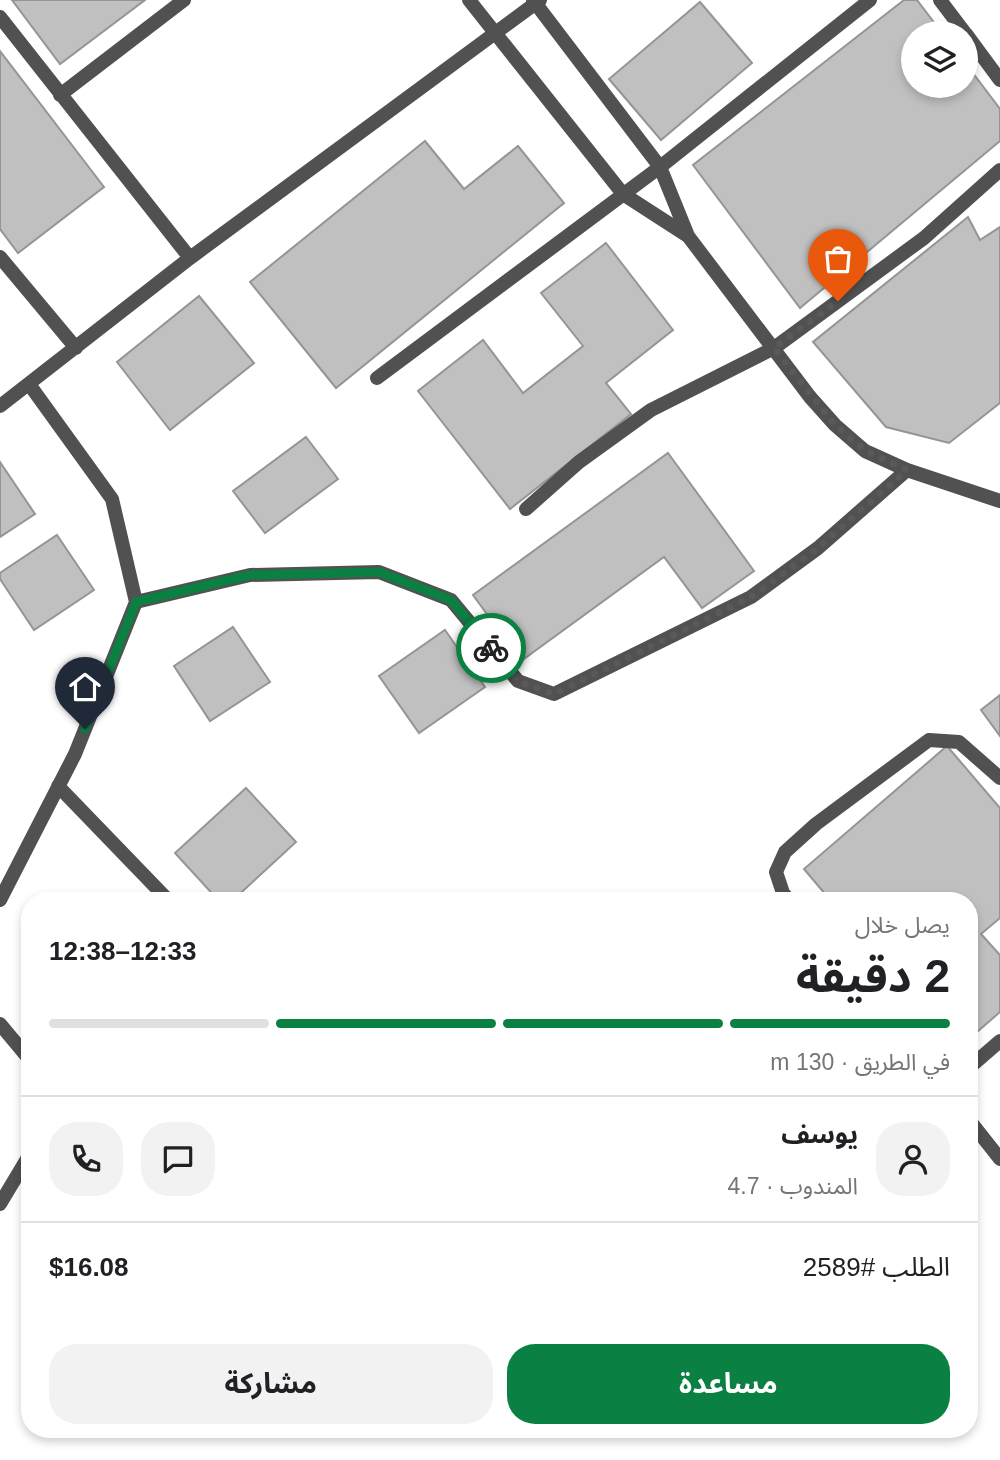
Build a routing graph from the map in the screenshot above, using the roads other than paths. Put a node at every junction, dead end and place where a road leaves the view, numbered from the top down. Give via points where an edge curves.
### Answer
1 (184, 0) edge
2 (469, 0) edge
3 (870, 0) edge
4 (940, 0) edge
5 (536, 1) edge
6 (0, 17) edge
7 (956, 21) edge
8 (495, 34) junction
9 (978, 50) edge
10 (1000, 80) edge
11 (60, 95) junction
12 (660, 167) junction
13 (1000, 170) edge
14 (623, 194) junction
15 (688, 236) junction
16 (0, 257) edge
17 (190, 258) junction
18 (76, 348) junction
19 (774, 348) junction
20 (377, 378) dead end
21 (29, 384) junction
22 (0, 406) edge
23 (907, 470) junction
24 (1000, 501) edge
25 (526, 509) dead end
26 (136, 602) junction
27 (1000, 778) edge
28 (58, 786) junction
29 (160, 892) edge
30 (783, 892) edge
31 (0, 900) edge
32 (0, 1024) edge
33 (1000, 1041) edge
34 (21, 1049) edge
35 (978, 1060) edge
36 (978, 1131) edge
37 (1000, 1159) edge
38 (21, 1169) edge
39 (0, 1204) edge

1 - 11 street
2 - 8 street
3 - 12 street
4 - 7 street
5 - 8 street
5 - 12 street
6 - 11 street
8 - 14 street
8 - 17 street
9 - 10 street
11 - 17 street
12 - 14 street
12 - 15 street
13 - 19 street via 923,238
14 - 15 street
14 - 20 street
15 - 19 street
16 - 18 street
17 - 18 street
18 - 21 street
19 - 23 street via 835,425 866,451
19 - 25 street via 650,410 579,462
21 - 22 street
21 - 26 street via 113,499
23 - 24 street
23 - 26 street via 818,548 751,597 554,694 518,681 451,600 379,572 250,575
26 - 28 street
27 - 30 street via 959,742 929,740 785,852 776,872
28 - 29 street
28 - 31 street
32 - 34 street
33 - 35 street
36 - 37 street
38 - 39 street

